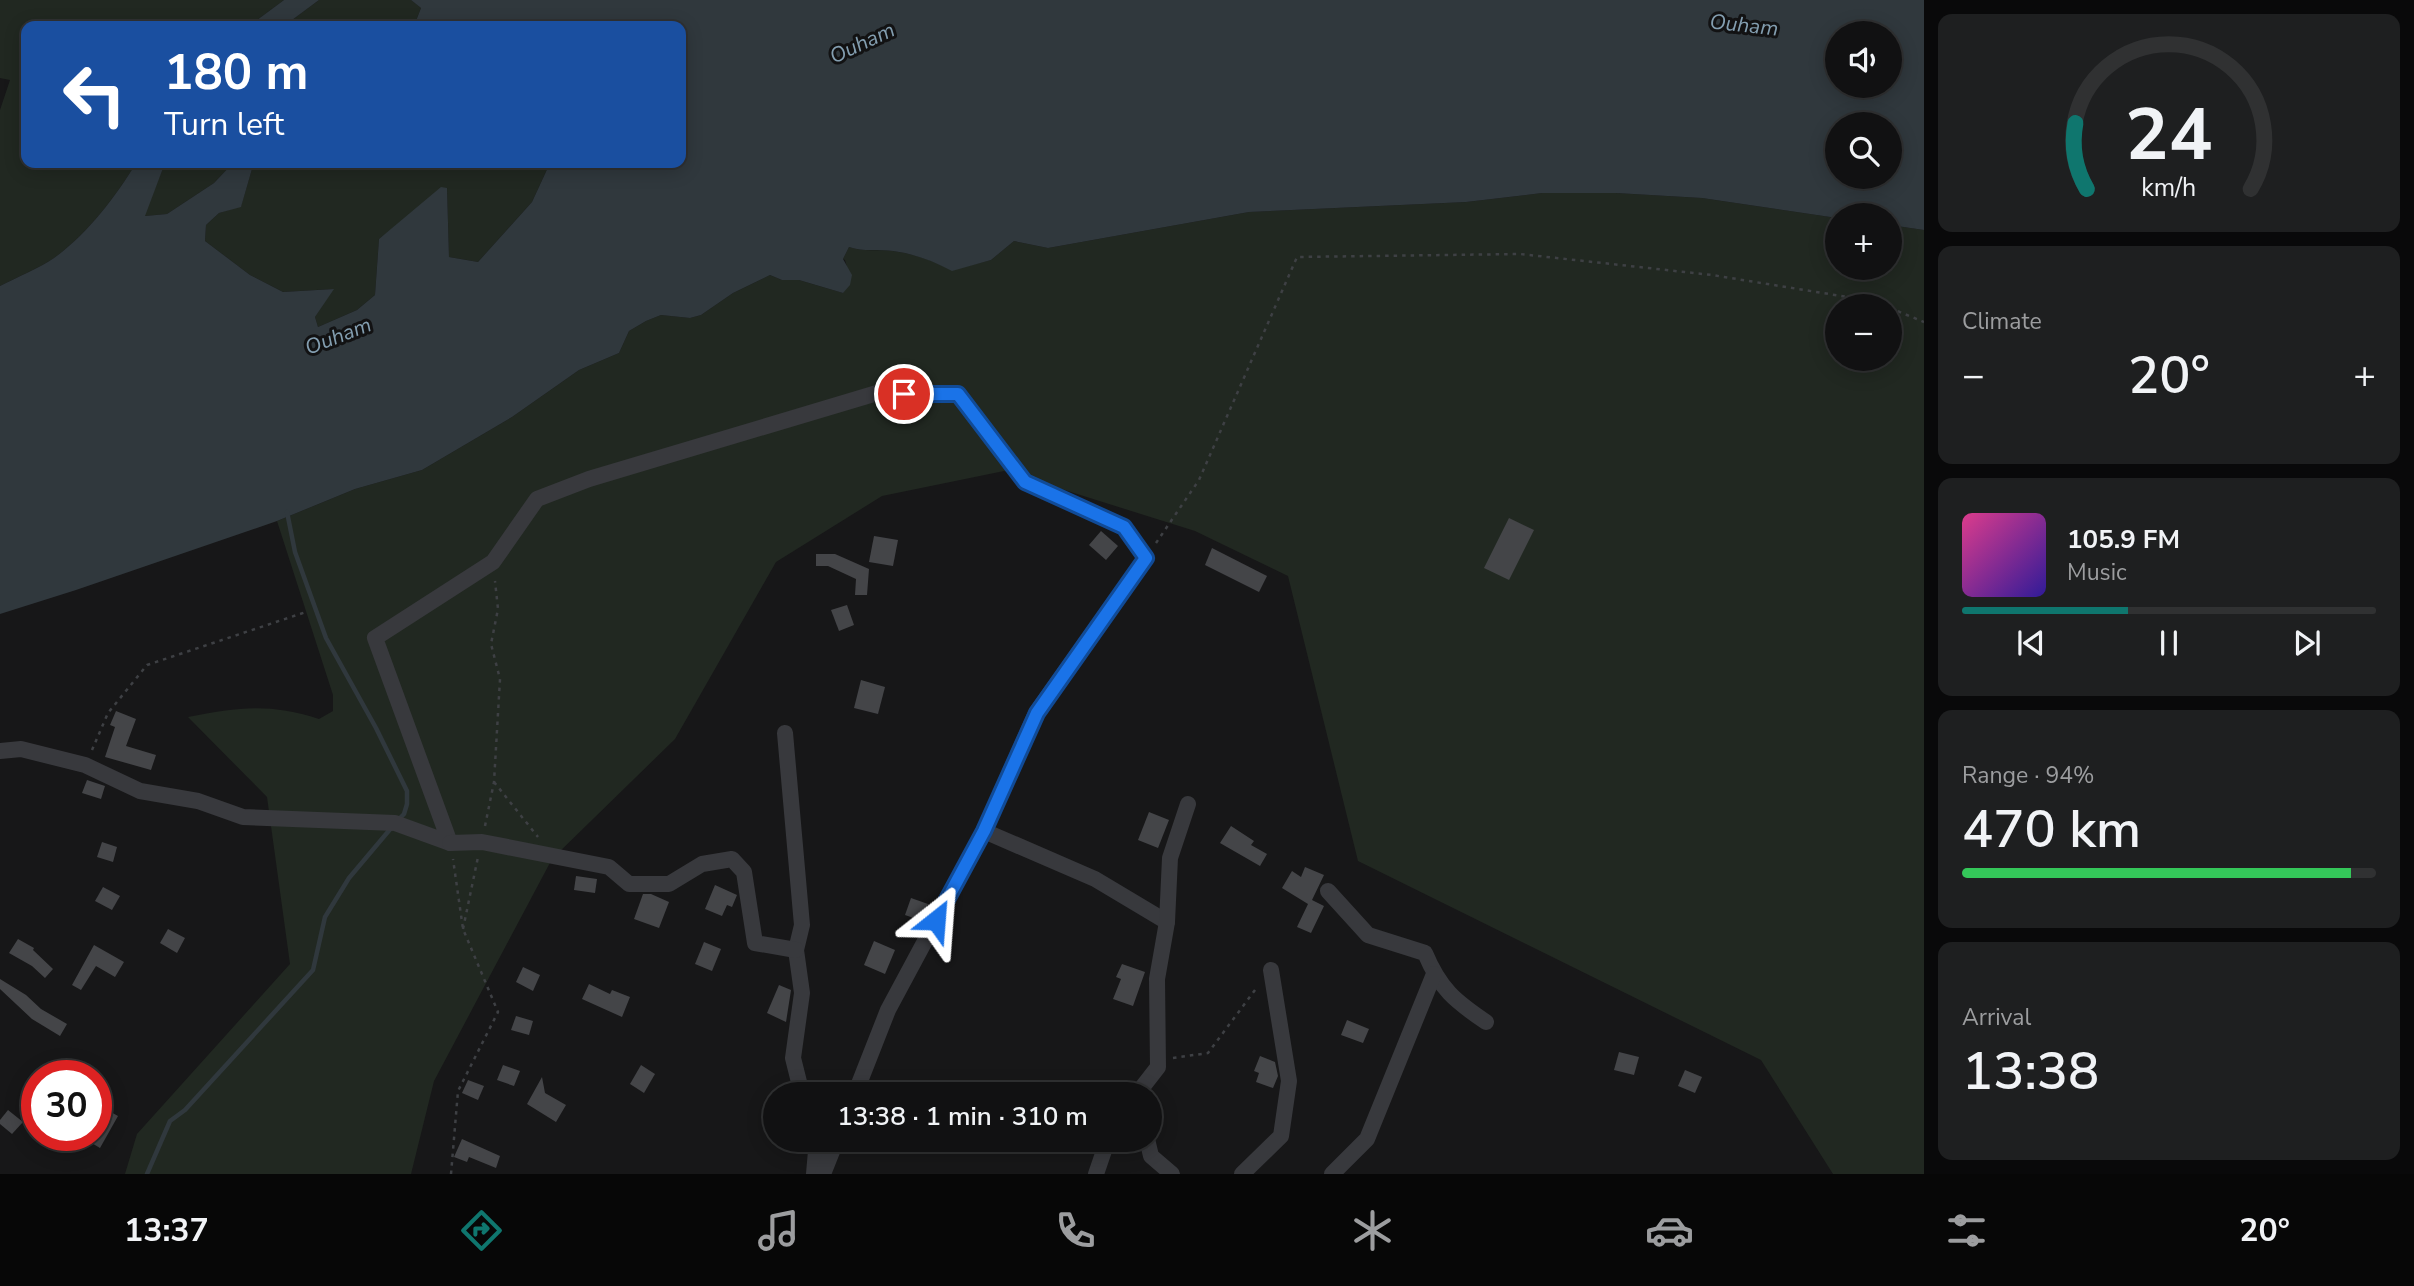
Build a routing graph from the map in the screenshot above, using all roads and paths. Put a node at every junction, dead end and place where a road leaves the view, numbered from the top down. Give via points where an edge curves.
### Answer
1 (1829, 294) edge
2 (1902, 313) edge
3 (1924, 322) edge
4 (1146, 558) junction
5 (493, 562) junction
6 (306, 612) dead end
7 (785, 733) dead end
8 (0, 751) edge
9 (85, 765) junction
10 (494, 782) junction
11 (1188, 804) dead end
12 (984, 831) junction
13 (482, 842) junction
14 (450, 843) junction
15 (546, 855) junction
16 (1328, 891) dead end
17 (1167, 922) junction
18 (463, 929) junction
19 (796, 950) junction
20 (1271, 970) joint
21 (1434, 974) junction
22 (1486, 1022) dead end
23 (1150, 1080) edge
24 (799, 1082) edge
25 (860, 1082) edge
26 (816, 1152) edge
27 (832, 1152) edge
28 (1104, 1152) edge
29 (1150, 1152) edge
30 (451, 1174) edge
31 (814, 1174) edge
32 (823, 1174) edge
33 (1096, 1174) edge
34 (1172, 1174) edge
35 (1242, 1174) edge
36 (1332, 1174) edge

1 - 4 path via 1712,275 1520,254 1297,257 1199,480
2 - 3 path
4 - 5 street via 1124,527 1025,482 958,394 877,393 589,479 537,499
4 - 12 street via 1037,713
5 - 10 path via 498,609 491,644 500,679
5 - 14 street via 375,638
6 - 9 path via 146,665 108,713
7 - 19 street via 802,925
8 - 9 street via 21,749
9 - 14 street via 140,791 198,801 243,817 395,823
10 - 13 path
10 - 15 path via 538,837
11 - 17 street via 1170,858
12 - 17 street via 1095,878
12 - 25 street via 888,1010
13 - 14 street
13 - 15 street
13 - 18 path
14 - 18 path
15 - 19 street via 609,867 629,884 669,884 702,864 732,859 744,872 755,943
16 - 21 street via 1368,935 1425,953
17 - 23 street via 1157,979
18 - 30 path via 498,1012 458,1091
19 - 24 street via 802,993 793,1058
20 - 23 path via 1208,1053 1175,1057
20 - 35 street via 1289,1081 1281,1136
21 - 22 street via 1455,1002
21 - 36 street via 1367,1139
26 - 31 street
27 - 32 street
28 - 33 street
29 - 34 street

